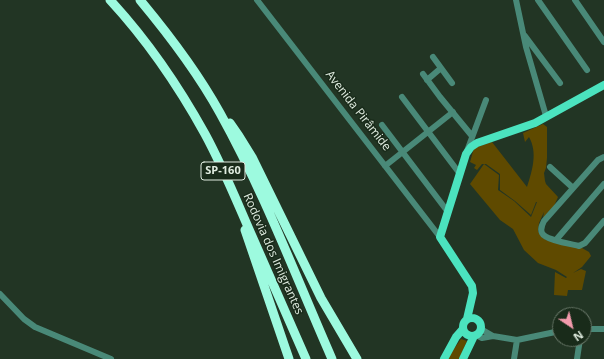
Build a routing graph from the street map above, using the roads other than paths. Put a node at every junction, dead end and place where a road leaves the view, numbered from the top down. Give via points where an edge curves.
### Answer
1 (110, 0) edge
2 (140, 0) edge
3 (257, 0) edge
4 (516, 0) edge
5 (538, 0) edge
6 (575, 0) edge
7 (524, 35) junction
8 (604, 42) edge
9 (433, 57) dead end
10 (441, 68) junction
11 (586, 70) dead end
12 (452, 83) dead end
13 (560, 84) dead end
14 (604, 85) edge
15 (402, 97) dead end
16 (486, 100) dead end
17 (453, 112) junction
18 (220, 113) junction
19 (546, 116) junction
20 (382, 125) dead end
21 (476, 127) junction
22 (428, 132) junction
23 (472, 136) junction
24 (483, 140) junction
25 (403, 152) junction
26 (466, 154) junction
27 (604, 157) edge
28 (385, 166) junction
29 (550, 167) dead end
30 (460, 174) junction
31 (604, 184) edge
32 (573, 188) junction
33 (448, 212) junction
34 (245, 218) junction
35 (604, 221) edge
36 (440, 237) junction
37 (556, 240) junction
38 (0, 294) edge
39 (470, 318) junction
40 (463, 329) junction
41 (592, 329) edge
42 (604, 329) edge
43 (477, 333) junction
44 (552, 333) edge
45 (516, 340) junction
46 (579, 347) edge
47 (111, 359) edge
48 (289, 359) edge
49 (306, 359) edge
50 (332, 359) edge
51 (357, 359) edge
52 (444, 359) edge
53 (463, 359) edge
54 (514, 359) edge
55 (577, 359) edge

1 - 34 highway, Rodovia dos Imigrantes / SP-160 via 144,41 191,110
2 - 18 highway, Rodovia dos Imigrantes / SP-160 via 196,73
3 - 28 street, Avenida Pirâmide
4 - 7 street
5 - 11 street
6 - 8 street
7 - 13 street
7 - 19 street
9 - 10 street
10 - 12 street
10 - 17 street via 425,77
14 - 19 main road
15 - 22 street
16 - 21 street
17 - 22 street
17 - 23 street
18 - 50 highway, Rodovia dos Imigrantes / SP-160 via 260,194
18 - 51 highway via 233,127 249,152 322,298
19 - 24 main road via 516,130
20 - 25 street
21 - 23 street
21 - 24 street via 477,137
22 - 25 street
22 - 30 street
23 - 26 street
24 - 26 main road via 473,145
25 - 28 street
25 - 33 street
26 - 30 main road
27 - 32 street via 598,160
28 - 36 street, Avenida Pirâmide
29 - 32 street
30 - 33 main road
31 - 37 street
32 - 37 street via 542,226 544,236
33 - 36 main road
34 - 48 highway via 244,232
34 - 49 highway, Rodovia dos Imigrantes / SP-160
35 - 37 street via 582,245
36 - 39 main road via 472,286
38 - 47 street via 35,327
39 - 40 main road via 464,322
39 - 43 main road via 479,321
40 - 43 main road via 468,335
40 - 52 main road
41 - 42 street
43 - 45 street
43 - 53 main road
44 - 45 street
45 - 54 street
46 - 55 street

